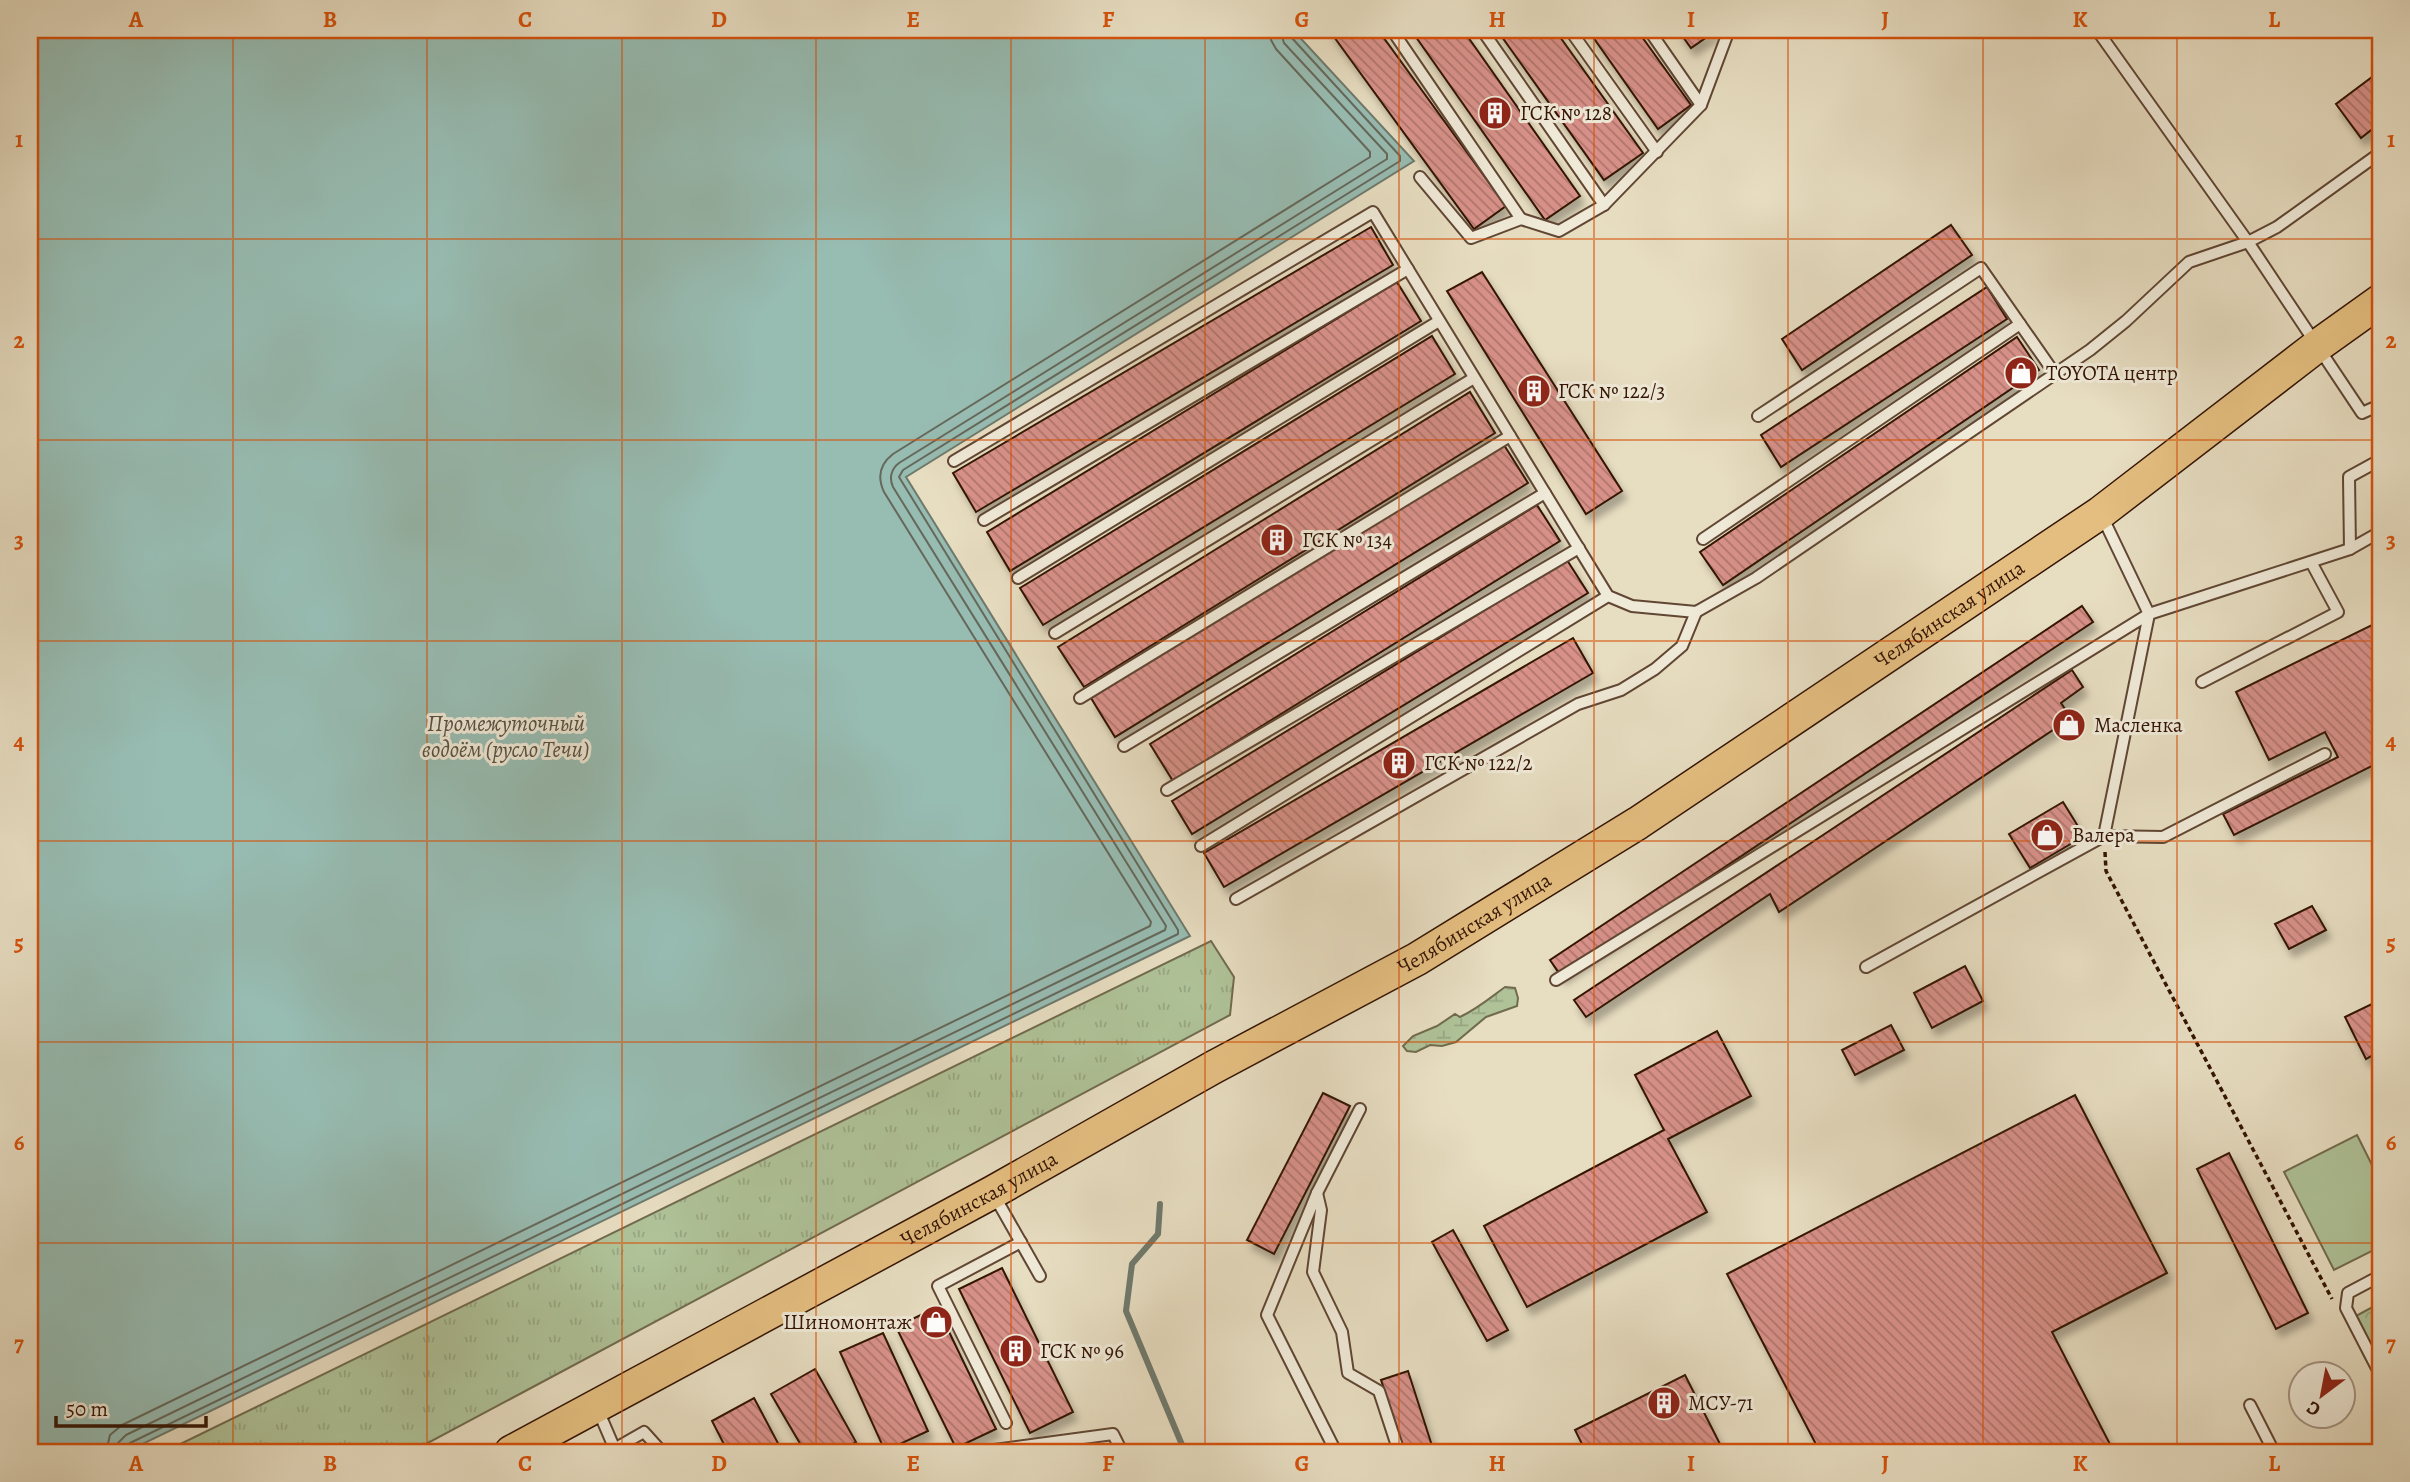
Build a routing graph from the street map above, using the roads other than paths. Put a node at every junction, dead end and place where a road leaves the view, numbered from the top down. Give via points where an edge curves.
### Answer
1 (1392, 30) edge
2 (1482, 30) edge
3 (1570, 30) edge
4 (1649, 30) edge
5 (1729, 30) edge
6 (2096, 30) edge
7 (1701, 105) junction
8 (1657, 152) junction
9 (2380, 153) edge
10 (1420, 177) dead end
11 (1604, 205) junction
12 (1521, 219) junction
13 (2248, 242) junction
14 (1408, 269) junction
15 (2380, 301) edge
16 (1439, 321) junction
17 (2020, 324) junction
18 (2316, 346) junction
19 (2054, 374) junction
20 (1474, 378) junction
21 (2380, 405) edge
22 (1758, 416) dead end
23 (1510, 436) junction
24 (2380, 460) edge
25 (954, 461) dead end
26 (1545, 493) junction
27 (2100, 513) junction
28 (984, 520) dead end
29 (2380, 532) edge
30 (1703, 539) dead end
31 (1579, 548) junction
32 (2350, 549) junction
33 (2311, 562) junction
34 (1018, 579) dead end
35 (1608, 596) junction
36 (1696, 612) junction
37 (2150, 614) junction
38 (1055, 633) dead end
39 (2202, 682) dead end
40 (1080, 698) dead end
41 (1124, 746) dead end
42 (2325, 754) dead end
43 (1167, 790) dead end
44 (2104, 836) junction
45 (1201, 846) dead end
46 (1236, 899) dead end
47 (1866, 967) dead end
48 (1556, 980) dead end
49 (1360, 1109) dead end
50 (993, 1192) junction
51 (1317, 1193) junction
52 (1021, 1242) junction
53 (1040, 1276) dead end
54 (2380, 1276) edge
55 (2380, 1374) edge
56 (2250, 1405) dead end
57 (597, 1407) junction
58 (1006, 1423) dead end
59 (613, 1451) edge
60 (511, 1452) edge
61 (662, 1452) edge
62 (979, 1452) edge
63 (1122, 1452) edge
64 (1336, 1452) edge
65 (1399, 1452) edge
66 (2274, 1452) edge

1 - 12 lane
2 - 11 lane
3 - 8 lane
4 - 7 lane
5 - 7 lane
6 - 13 lane
7 - 8 lane
8 - 11 lane
9 - 13 lane via 2277,227
10 - 12 lane via 1471,238
11 - 12 lane via 1559,231
13 - 18 lane
13 - 19 lane via 2189,261 2126,321
14 - 16 lane
14 - 25 lane via 1373,212
14 - 28 lane
15 - 18 main road, Челябинская улица
16 - 20 lane
16 - 34 lane
17 - 19 lane
17 - 22 lane via 1982,268
17 - 30 lane
18 - 21 lane via 2362,413
18 - 27 main road, Челябинская улица
19 - 36 lane via 1756,578
20 - 23 lane
20 - 38 lane
23 - 26 lane
23 - 40 lane
24 - 32 lane via 2349,477
26 - 31 lane
26 - 41 lane
27 - 37 lane
27 - 50 main road, Челябинская улица via 1638,823 1417,959
29 - 32 lane
31 - 35 lane
31 - 43 lane
32 - 33 lane
33 - 37 lane
33 - 39 lane via 2338,612
35 - 36 lane via 1632,606
35 - 45 lane
36 - 46 lane via 1682,646 1622,690 1578,704
37 - 44 lane
37 - 48 lane
42 - 44 lane via 2163,837
44 - 47 lane
49 - 51 lane
50 - 52 lane
50 - 57 main road, Челябинская улица
51 - 64 lane via 1268,1315
51 - 65 lane via 1321,1210 1313,1272 1342,1332 1348,1373 1379,1391
52 - 53 lane
52 - 58 lane via 939,1286
54 - 55 lane via 2348,1293 2346,1308
56 - 66 lane
57 - 59 lane
57 - 60 main road, Челябинская улица
59 - 61 lane via 644,1432
62 - 63 lane via 1112,1434

